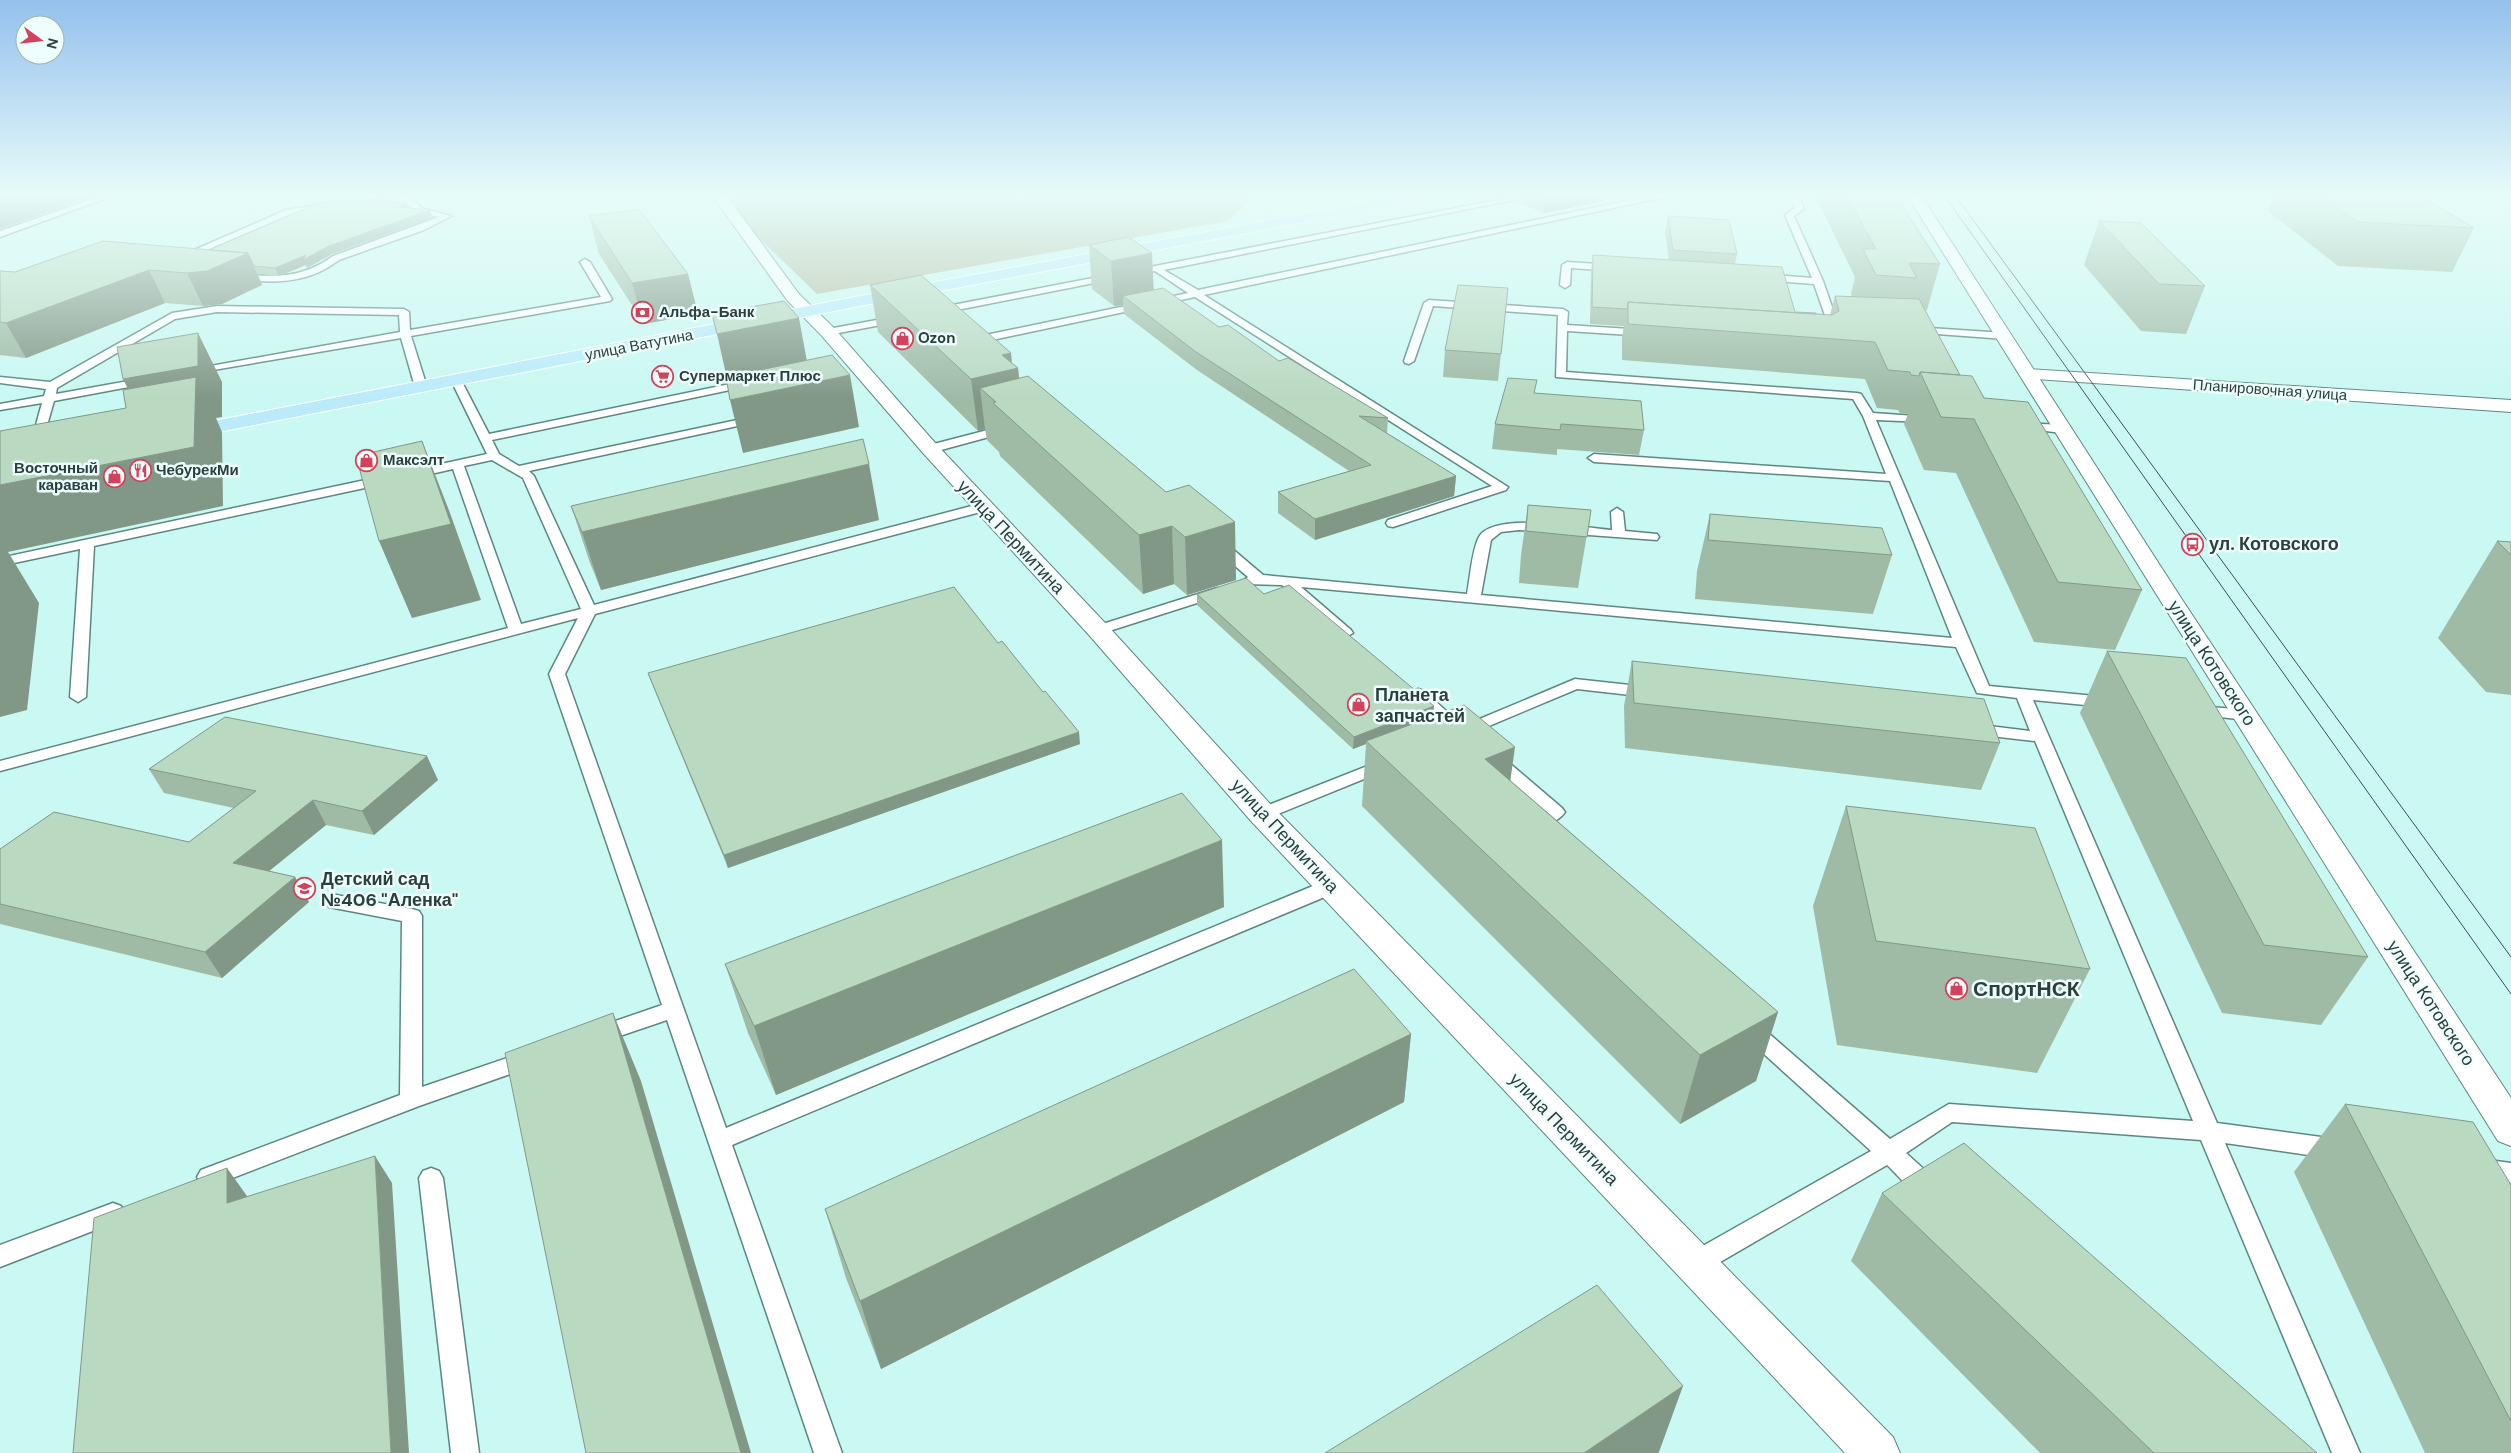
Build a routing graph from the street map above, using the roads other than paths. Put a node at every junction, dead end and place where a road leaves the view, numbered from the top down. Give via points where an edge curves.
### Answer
1 (585, 262) dead end
2 (330, 263) edge
3 (768, 263) edge
4 (1101, 263) edge
5 (1189, 263) edge
6 (1344, 263) edge
7 (1810, 263) edge
8 (1957, 263) edge
9 (1158, 269) junction
10 (1626, 269) edge
11 (233, 277) edge
12 (1751, 277) edge
13 (1818, 281) junction
14 (1565, 286) dead end
15 (1196, 294) junction
16 (925, 313) edge
17 (906, 317) edge
18 (818, 322) junction
19 (1833, 324) edge
20 (1563, 328) junction
21 (1900, 329) edge
22 (405, 334) junction
23 (1659, 334) edge
24 (2004, 336) junction
25 (991, 353) edge
26 (1409, 361) dead end
27 (183, 374) edge
28 (2028, 374) junction
29 (154, 379) edge
30 (0, 380) edge
31 (456, 380) junction
32 (763, 380) edge
33 (52, 386) junction
34 (421, 387) junction
35 (48, 398) junction
36 (2511, 406) edge
37 (0, 407) edge
38 (769, 416) edge
39 (1869, 416) junction
40 (1935, 420) edge
41 (2011, 425) edge
42 (1016, 427) edge
43 (2063, 428) junction
44 (168, 436) edge
45 (484, 438) junction
46 (930, 449) junction
47 (34, 453) edge
48 (494, 456) junction
49 (1594, 458) dead end
50 (457, 464) junction
51 (516, 470) junction
52 (1894, 478) junction
53 (983, 507) junction
54 (1617, 512) dead end
55 (1393, 523) dead end
56 (1206, 534) edge
57 (1619, 534) junction
58 (1652, 537) dead end
59 (87, 543) junction
60 (0, 562) edge
61 (1259, 578) junction
62 (1285, 581) junction
63 (1474, 598) junction
64 (589, 611) junction
65 (516, 630) junction
66 (1098, 630) junction
67 (1962, 643) junction
68 (1358, 644) edge
69 (1403, 682) edge
70 (1665, 694) edge
71 (2023, 694) junction
72 (78, 697) dead end
73 (2119, 703) edge
74 (2186, 710) edge
75 (2247, 716) junction
76 (1953, 727) edge
77 (1453, 736) junction
78 (2042, 737) junction
79 (1398, 758) edge
80 (0, 766) edge
81 (1262, 814) junction
82 (1538, 841) edge
83 (1332, 886) junction
84 (336, 902) dead end
85 (674, 1009) junction
86 (1740, 1019) edge
87 (580, 1042) edge
88 (552, 1051) edge
89 (411, 1100) junction
90 (2511, 1130) edge
91 (2209, 1131) junction
92 (720, 1140) junction
93 (1889, 1152) junction
94 (2355, 1152) edge
95 (2462, 1167) edge
96 (2511, 1173) edge
97 (432, 1178) dead end
98 (187, 1185) edge
99 (1940, 1198) edge
100 (131, 1206) edge
101 (0, 1256) edge
102 (1694, 1264) junction
103 (465, 1453) edge
104 (828, 1453) edge
105 (1877, 1453) edge
106 (2346, 1453) edge

1 - 22 lane via 607,299
2 - 11 lane via 289,280
3 - 18 street, улица Пермитина via 793,297
4 - 18 main road, улица Ватутина
5 - 9 lane
6 - 15 lane
7 - 13 lane
8 - 24 street, улица Котовского
9 - 15 lane
9 - 16 lane
10 - 14 lane via 1567,265
12 - 13 lane
13 - 19 lane
15 - 25 lane via 976,340
15 - 55 lane via 1502,487
17 - 18 lane
18 - 31 main road, улица Ватутина
18 - 46 street, улица Пермитина
20 - 23 lane
20 - 26 lane via 1563,312 1429,303
20 - 39 lane via 1560,375 1857,396
21 - 24 lane
22 - 27 lane
22 - 33 lane via 404,312 217,309 192,312 172,316
22 - 34 lane
24 - 28 street, улица Котовского
28 - 36 street, Планировочная улица
28 - 43 street, улица Котовского
29 - 35 lane
30 - 33 lane
31 - 34 main road, улица Ватутина
31 - 45 lane
32 - 45 lane
33 - 35 lane
34 - 44 main road, улица Ватутина
35 - 37 lane
35 - 47 lane
38 - 51 lane
39 - 40 lane
39 - 52 lane
41 - 43 lane
42 - 46 lane
43 - 75 street, улица Котовского
45 - 48 lane
46 - 53 street, улица Пермитина
48 - 50 lane
48 - 51 lane
49 - 52 lane
50 - 59 lane
50 - 65 lane
51 - 64 lane via 528,476
52 - 67 lane
53 - 64 lane
53 - 66 street, улица Пермитина
54 - 57 lane
56 - 61 lane
57 - 58 lane
57 - 63 lane via 1519,526 1497,529 1485,538
59 - 60 lane
59 - 72 lane
61 - 62 lane
61 - 66 lane
62 - 63 lane
62 - 68 lane
63 - 67 lane
64 - 65 lane
64 - 85 lane via 557,674
65 - 80 lane
66 - 81 street, улица Пермитина
67 - 71 lane via 1984,690
69 - 77 lane
70 - 77 lane via 1575,684
71 - 73 lane
71 - 78 lane
74 - 75 lane
75 - 90 street, улица Котовского
76 - 78 lane
77 - 82 lane via 1556,812 1524,828
78 - 91 lane
79 - 81 lane
81 - 83 street, улица Пермитина
83 - 92 lane
83 - 102 street, улица Пермитина
84 - 89 lane via 412,916
85 - 87 lane
85 - 92 lane
86 - 93 lane
88 - 89 lane
89 - 98 lane
91 - 93 lane via 1949,1113
91 - 94 lane
91 - 106 lane
92 - 104 lane
93 - 99 lane
93 - 102 lane
95 - 96 lane
97 - 103 lane
100 - 101 lane
102 - 105 street, улица Пермитина

